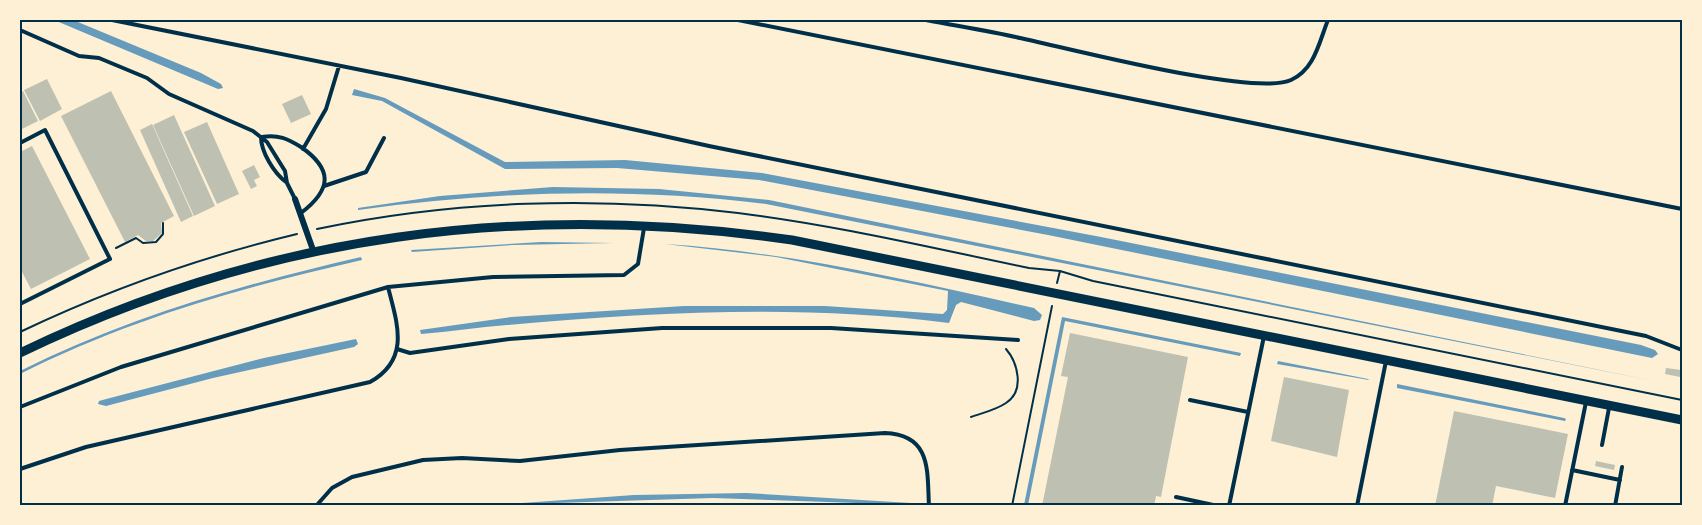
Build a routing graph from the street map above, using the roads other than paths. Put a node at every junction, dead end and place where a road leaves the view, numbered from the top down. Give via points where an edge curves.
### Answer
1 (112, 20) edge
2 (738, 20) edge
3 (926, 20) edge
4 (1328, 20) edge
5 (20, 30) edge
6 (339, 66) junction
7 (261, 137) junction
8 (384, 138) dead end
9 (20, 143) edge
10 (303, 149) junction
11 (286, 183) junction
12 (324, 186) junction
13 (295, 199) joint
14 (1683, 209) edge
15 (301, 213) junction
16 (644, 225) junction
17 (313, 250) junction
18 (388, 287) junction
19 (20, 304) edge
20 (1264, 336) junction
21 (1018, 340) dead end
22 (397, 349) junction
23 (1683, 350) edge
24 (20, 353) edge
25 (1386, 360) junction
26 (1190, 400) dead end
27 (1586, 401) junction
28 (1610, 406) junction
29 (20, 408) edge
30 (1248, 412) junction
31 (1683, 420) edge
32 (1602, 445) dead end
33 (1622, 467) dead end
34 (20, 469) edge
35 (1572, 470) junction
36 (1620, 480) junction
37 (1176, 497) dead end
38 (315, 506) edge
39 (929, 506) edge
40 (1218, 506) edge
41 (1228, 506) edge
42 (1357, 506) edge
43 (1565, 506) edge
44 (1615, 506) edge

1 - 6 lane
2 - 14 lane
3 - 4 lane via 1229,80 1281,83 1310,65
5 - 7 lane via 79,57 99,58 147,78 169,94
6 - 10 lane via 326,109
6 - 23 lane via 709,146 1646,336
7 - 10 lane via 284,137
7 - 11 lane via 285,171
7 - 11 lane via 261,146
8 - 12 lane via 366,172
9 - 19 lane via 45,130 110,259
10 - 12 lane via 322,166 326,174
11 - 13 lane
12 - 15 lane
13 - 15 street
15 - 17 street
16 - 17 street via 497,225
16 - 18 lane via 640,259 624,275 493,277
16 - 20 street via 792,240
17 - 24 street via 172,290 101,316
18 - 22 lane via 400,333
18 - 29 lane via 121,367
20 - 25 street
20 - 30 lane
21 - 22 lane via 831,328 662,328 508,339 410,353
22 - 34 lane via 381,374 363,384 86,447
25 - 27 street
25 - 42 lane
26 - 30 lane
27 - 28 street
27 - 35 lane
28 - 31 street
28 - 32 lane
30 - 41 lane
33 - 36 lane
35 - 36 lane
35 - 43 lane
36 - 44 lane
37 - 40 lane
38 - 39 lane via 332,488 352,477 423,460 520,461 620,450 885,433 911,440 923,452

